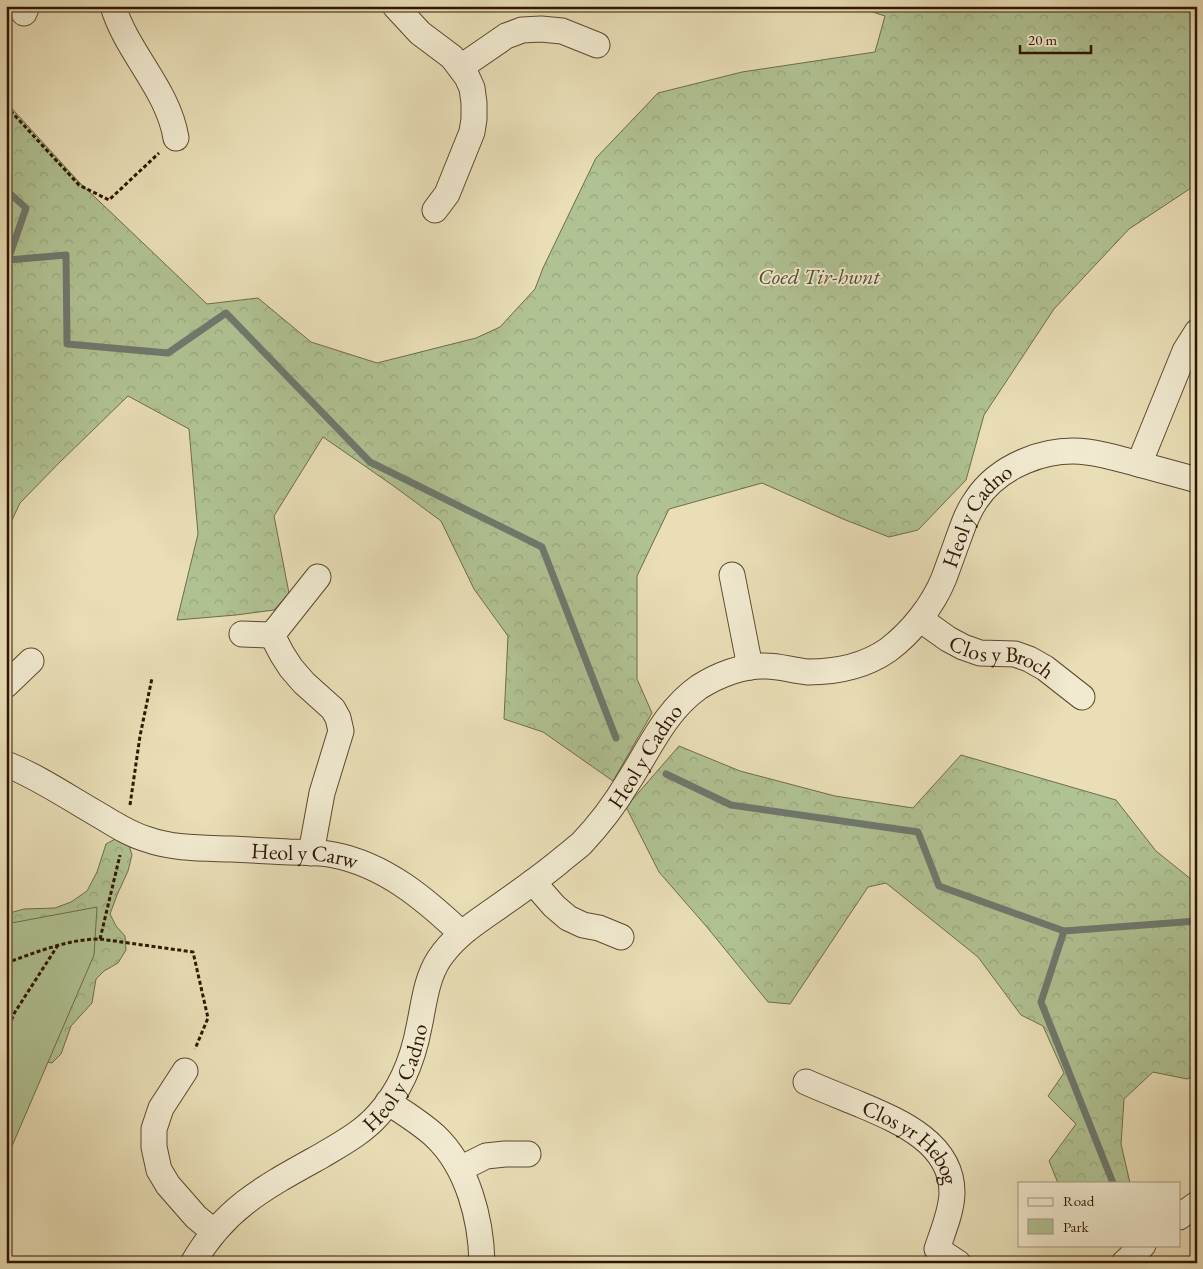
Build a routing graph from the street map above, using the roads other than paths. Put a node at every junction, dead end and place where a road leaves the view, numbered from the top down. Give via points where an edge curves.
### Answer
1 (113, 6) edge
2 (395, 6) edge
3 (597, 45) dead end
4 (461, 68) junction
5 (176, 138) road end
6 (435, 210) dead end
7 (1197, 332) edge
8 (1139, 464) junction
9 (1197, 480) edge
10 (732, 575) dead end
11 (318, 577) dead end
12 (920, 618) junction
13 (242, 634) dead end
14 (272, 636) junction
15 (31, 661) dead end
16 (750, 667) junction
17 (6, 685) edge
18 (1082, 698) dead end
19 (6, 764) edge
20 (312, 853) junction
21 (533, 882) junction
22 (461, 933) junction
23 (621, 937) dead end
24 (185, 1071) road end
25 (806, 1082) dead end
26 (388, 1102) junction
27 (528, 1154) dead end
28 (460, 1168) junction
29 (1197, 1204) edge
30 (1180, 1216) edge
31 (214, 1231) junction
32 (1142, 1246) edge
33 (193, 1263) edge
34 (482, 1263) edge
35 (958, 1263) edge
36 (1124, 1263) edge

1 - 5 street via 124,32 156,86
2 - 4 street via 420,33 452,57
3 - 4 street via 562,31 522,30 506,36
4 - 6 street via 472,88 472,132 447,194
7 - 8 street via 1185,351
8 - 9 street, Heol y Cadno
8 - 12 street, Heol y Cadno via 1096,453 1068,451 1047,453 1008,470 977,498 966,517 943,580
10 - 16 street
11 - 14 street
12 - 16 street, Heol y Cadno via 888,650 851,667 806,672
12 - 18 street, Clos y Broch via 963,647 980,653 1015,654 1029,659 1046,668
13 - 14 street
14 - 20 street via 304,684 333,708 341,731 322,793
15 - 17 street
16 - 21 street, Heol y Cadno via 730,672 701,686 685,699 669,715 600,822 579,846
19 - 20 street, Heol y Carw via 126,831 161,844
20 - 22 street, Heol y Carw via 350,859 388,876 412,890
21 - 22 street, Heol y Cadno
21 - 23 street via 568,918
22 - 26 street, Heol y Cadno via 438,961 432,974 408,1068
24 - 31 street via 161,1108 154,1128 154,1147 159,1170 168,1185 196,1217
25 - 35 street, Clos yr Hebog via 890,1117 924,1138 936,1150 950,1176 952,1192 937,1249
26 - 28 street via 436,1137
26 - 31 street, Heol y Cadno via 366,1128 258,1192
27 - 28 street via 486,1156
28 - 34 street via 477,1217
29 - 30 street
31 - 33 street, Heol y Cadno
32 - 36 street

